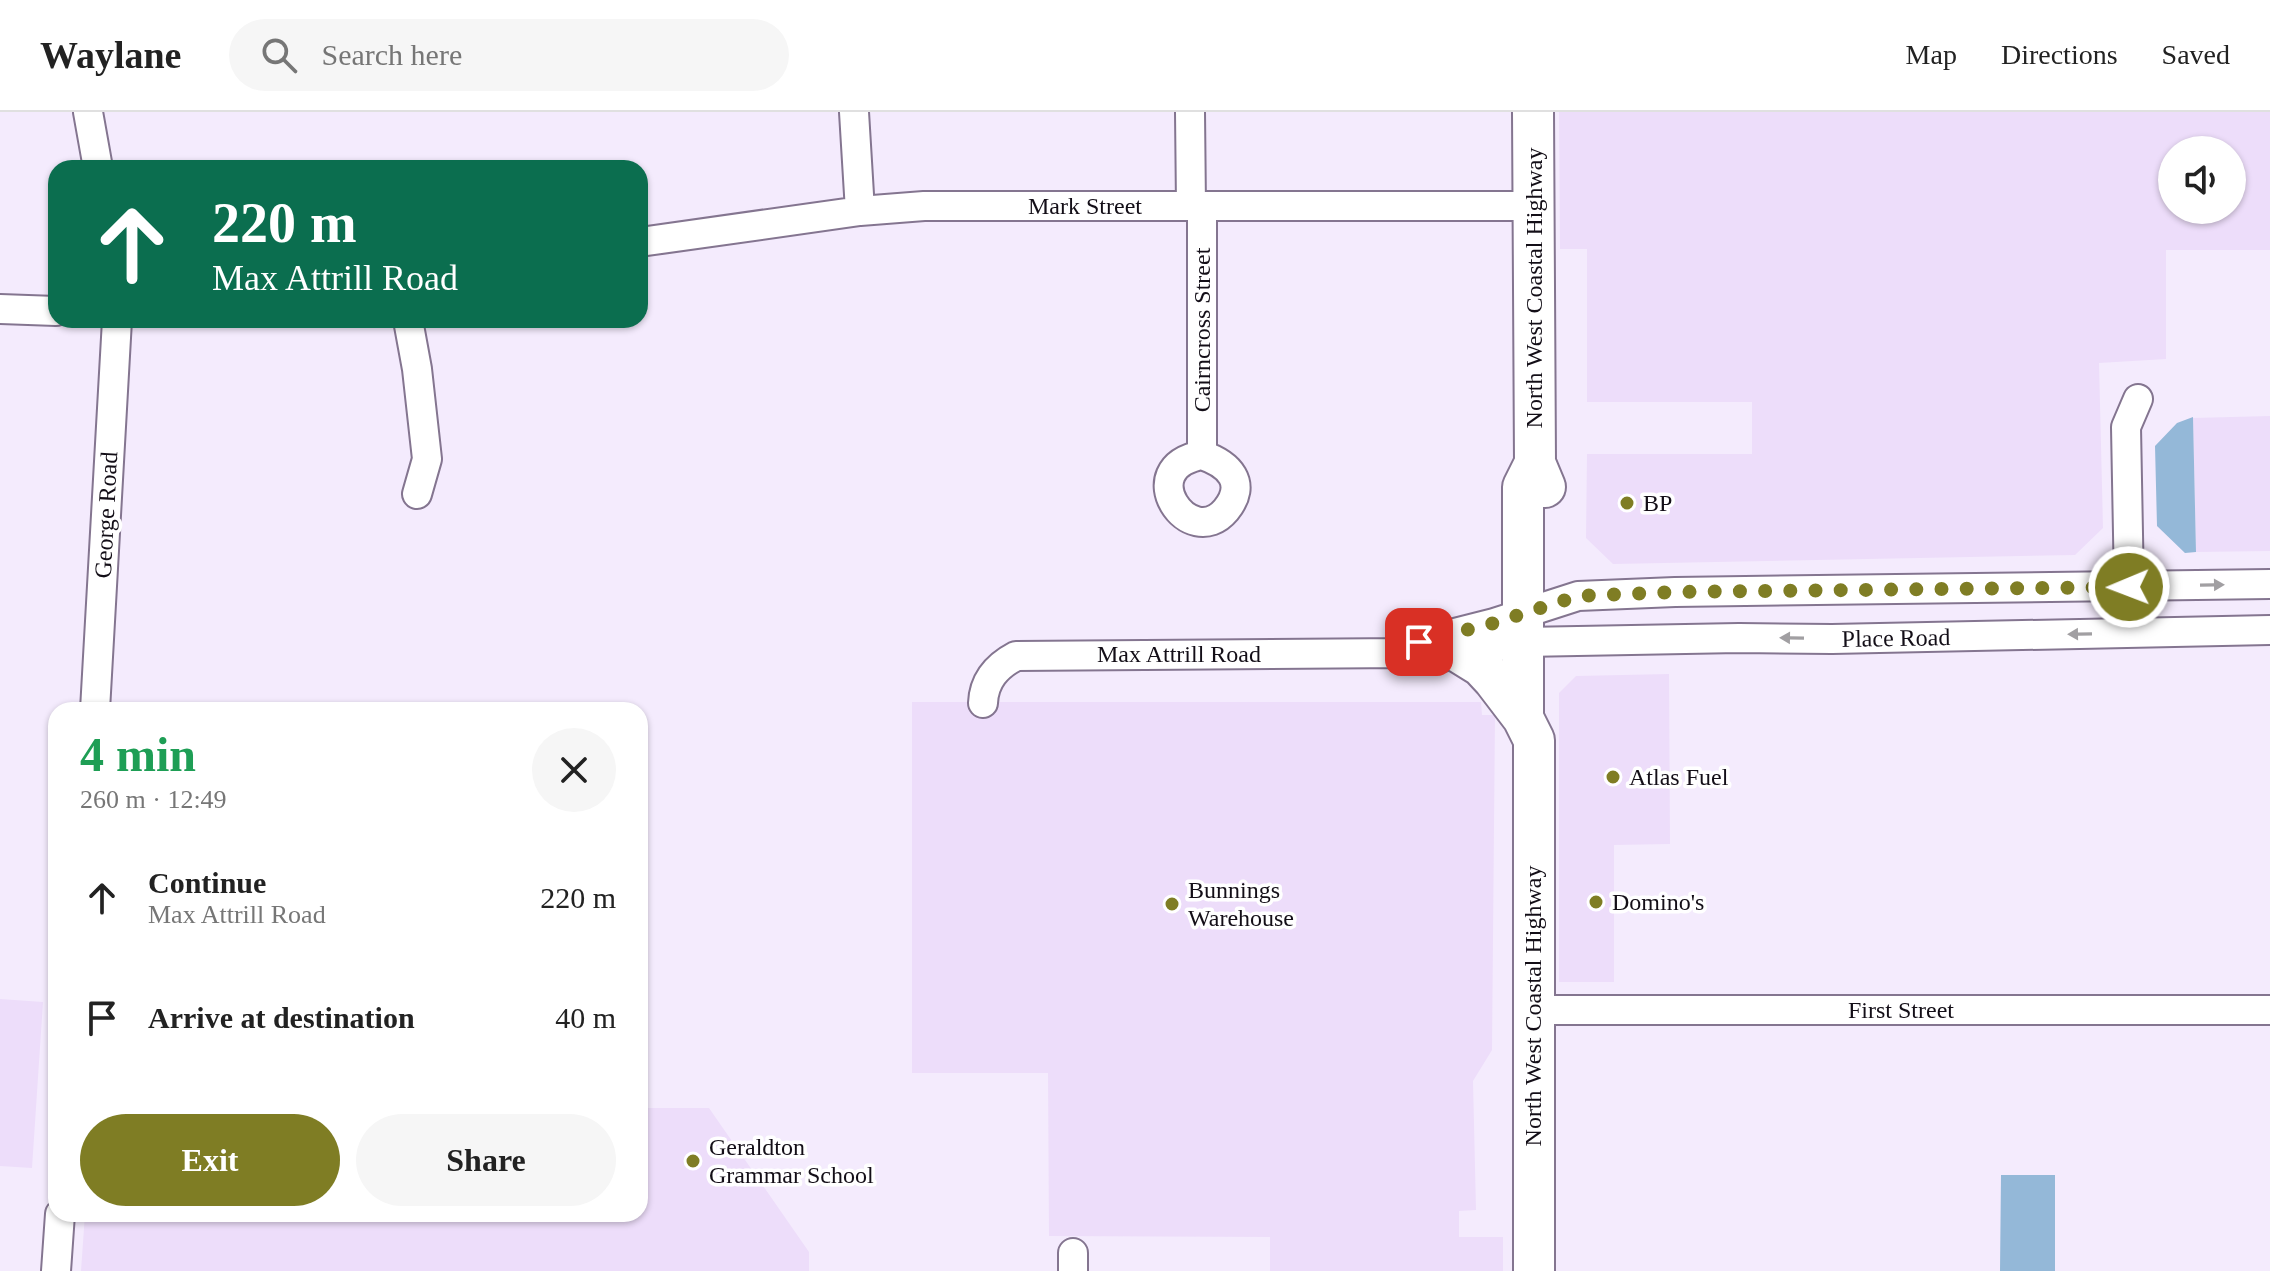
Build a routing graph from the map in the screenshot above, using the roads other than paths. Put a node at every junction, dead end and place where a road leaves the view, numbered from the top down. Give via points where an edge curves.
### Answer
1 (88, 112) edge
2 (854, 112) edge
3 (1190, 112) edge
4 (1533, 112) edge
5 (97, 160) edge
6 (1196, 206) junction
7 (1532, 206) junction
8 (860, 211) junction
9 (648, 241) edge
10 (0, 309) edge
11 (48, 311) edge
12 (117, 328) edge
13 (409, 328) edge
14 (2138, 399) dead end
15 (1202, 455) dead end
16 (417, 494) dead end
17 (2270, 584) edge
18 (2129, 587) junction
19 (1535, 626) junction
20 (2270, 630) edge
21 (1403, 653) junction
22 (1460, 653) junction
23 (95, 702) edge
24 (983, 703) dead end
25 (1528, 729) junction
26 (1532, 1010) junction
27 (2270, 1010) edge
28 (59, 1222) edge
29 (56, 1271) edge
30 (1534, 1271) edge

1 - 5 street
2 - 8 street
3 - 6 street, Cairncross Street
4 - 7 highway, North West Coastal Highway
6 - 7 street, Mark Street
6 - 8 street, Mark Street via 924,206
6 - 15 street, Cairncross Street
7 - 19 highway, North West Coastal Highway via 1535,463 1545,484
8 - 9 street, Mark Street
10 - 11 street
12 - 23 street, George Road
13 - 16 street via 427,459
14 - 18 street via 2126,427
18 -> 17 street, Place Road
18 - 19 street, Place Road via 1578,596
20 -> 19 street, Place Road
19 - 21 street, Max Attrill Road via 1494,623 1419,642
19 - 22 street, Max Attrill Road
19 - 25 highway, North West Coastal Highway via 1545,719
21 - 22 street, Max Attrill Road via 1426,660
21 - 24 street, Max Attrill Road via 1016,656 994,672 985,685
22 - 25 highway via 1487,673
25 - 26 highway, North West Coastal Highway
26 - 27 street, First Street
26 - 30 highway, North West Coastal Highway
28 - 29 street

